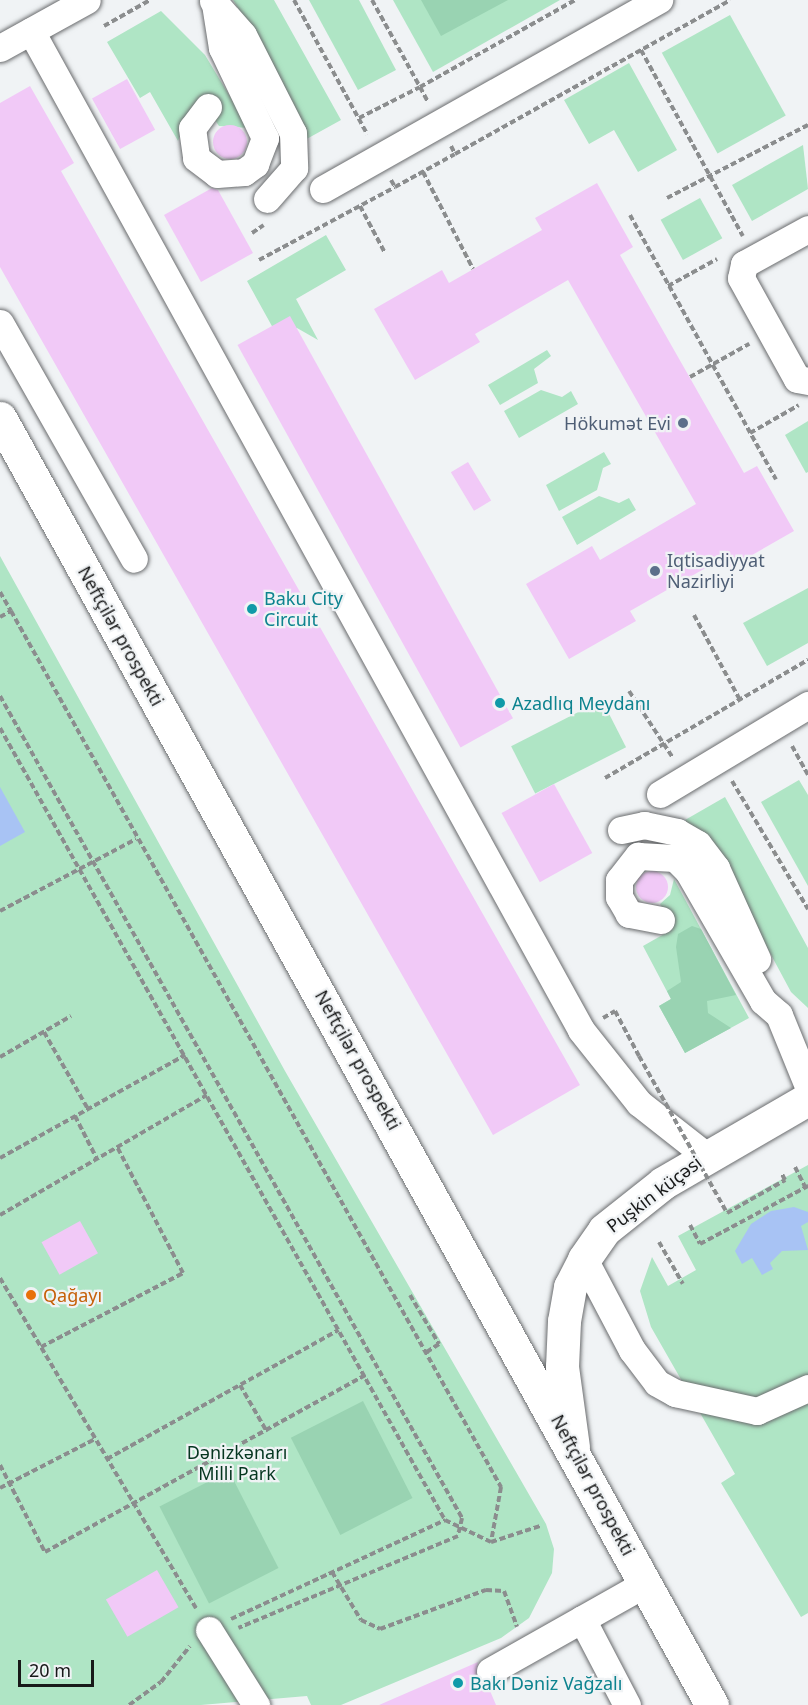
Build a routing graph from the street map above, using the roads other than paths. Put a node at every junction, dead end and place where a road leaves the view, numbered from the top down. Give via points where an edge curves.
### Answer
1 (87, 0) edge
2 (659, 0) edge
3 (214, 2) edge
4 (31, 31) junction
5 (0, 48) edge
6 (208, 107) dead end
7 (323, 189) dead end
8 (267, 199) dead end
9 (808, 229) edge
10 (0, 322) edge
11 (808, 381) edge
12 (0, 418) edge
13 (134, 559) dead end
14 (808, 705) edge
15 (660, 794) dead end
16 (621, 830) dead end
17 (661, 920) dead end
18 (779, 1015) junction
19 (808, 1086) edge
20 (808, 1099) edge
21 (705, 1155) junction
22 (584, 1259) junction
23 (808, 1388) edge
24 (573, 1447) junction
25 (646, 1582) junction
26 (582, 1619) junction
27 (215, 1638) road end
28 (490, 1671) dead end
29 (256, 1705) edge
30 (627, 1705) edge
31 (712, 1705) edge

1 - 4 lane
2 - 7 lane
3 - 6 lane via 222,48 266,138 255,164 244,172 217,174 196,158 192,128
3 - 8 lane via 243,35 293,133 294,168
4 - 5 lane
4 - 21 lane via 581,1030 639,1103
9 - 11 lane via 751,250 741,278 797,379
10 - 13 lane
12 - 24 main road, Neftçilər prospekti
14 - 15 lane via 689,773
16 - 18 lane via 644,825 677,832 698,844 716,868
17 - 18 lane via 629,914 619,897 619,880 638,856 675,858 688,871 763,1001
18 - 19 lane
20 - 21 main road, Puşkin küçəsi
21 - 22 main road, Puşkin küçəsi via 604,1230
22 - 23 lane via 632,1350 657,1383 700,1401 758,1411
22 - 24 main road, Puşkin küçəsi via 570,1287 564,1321 562,1367
24 - 25 main road, Neftçilər prospekti
25 - 26 lane
25 - 31 main road, Neftçilər prospekti
26 - 28 lane
26 - 30 lane
27 - 29 lane

